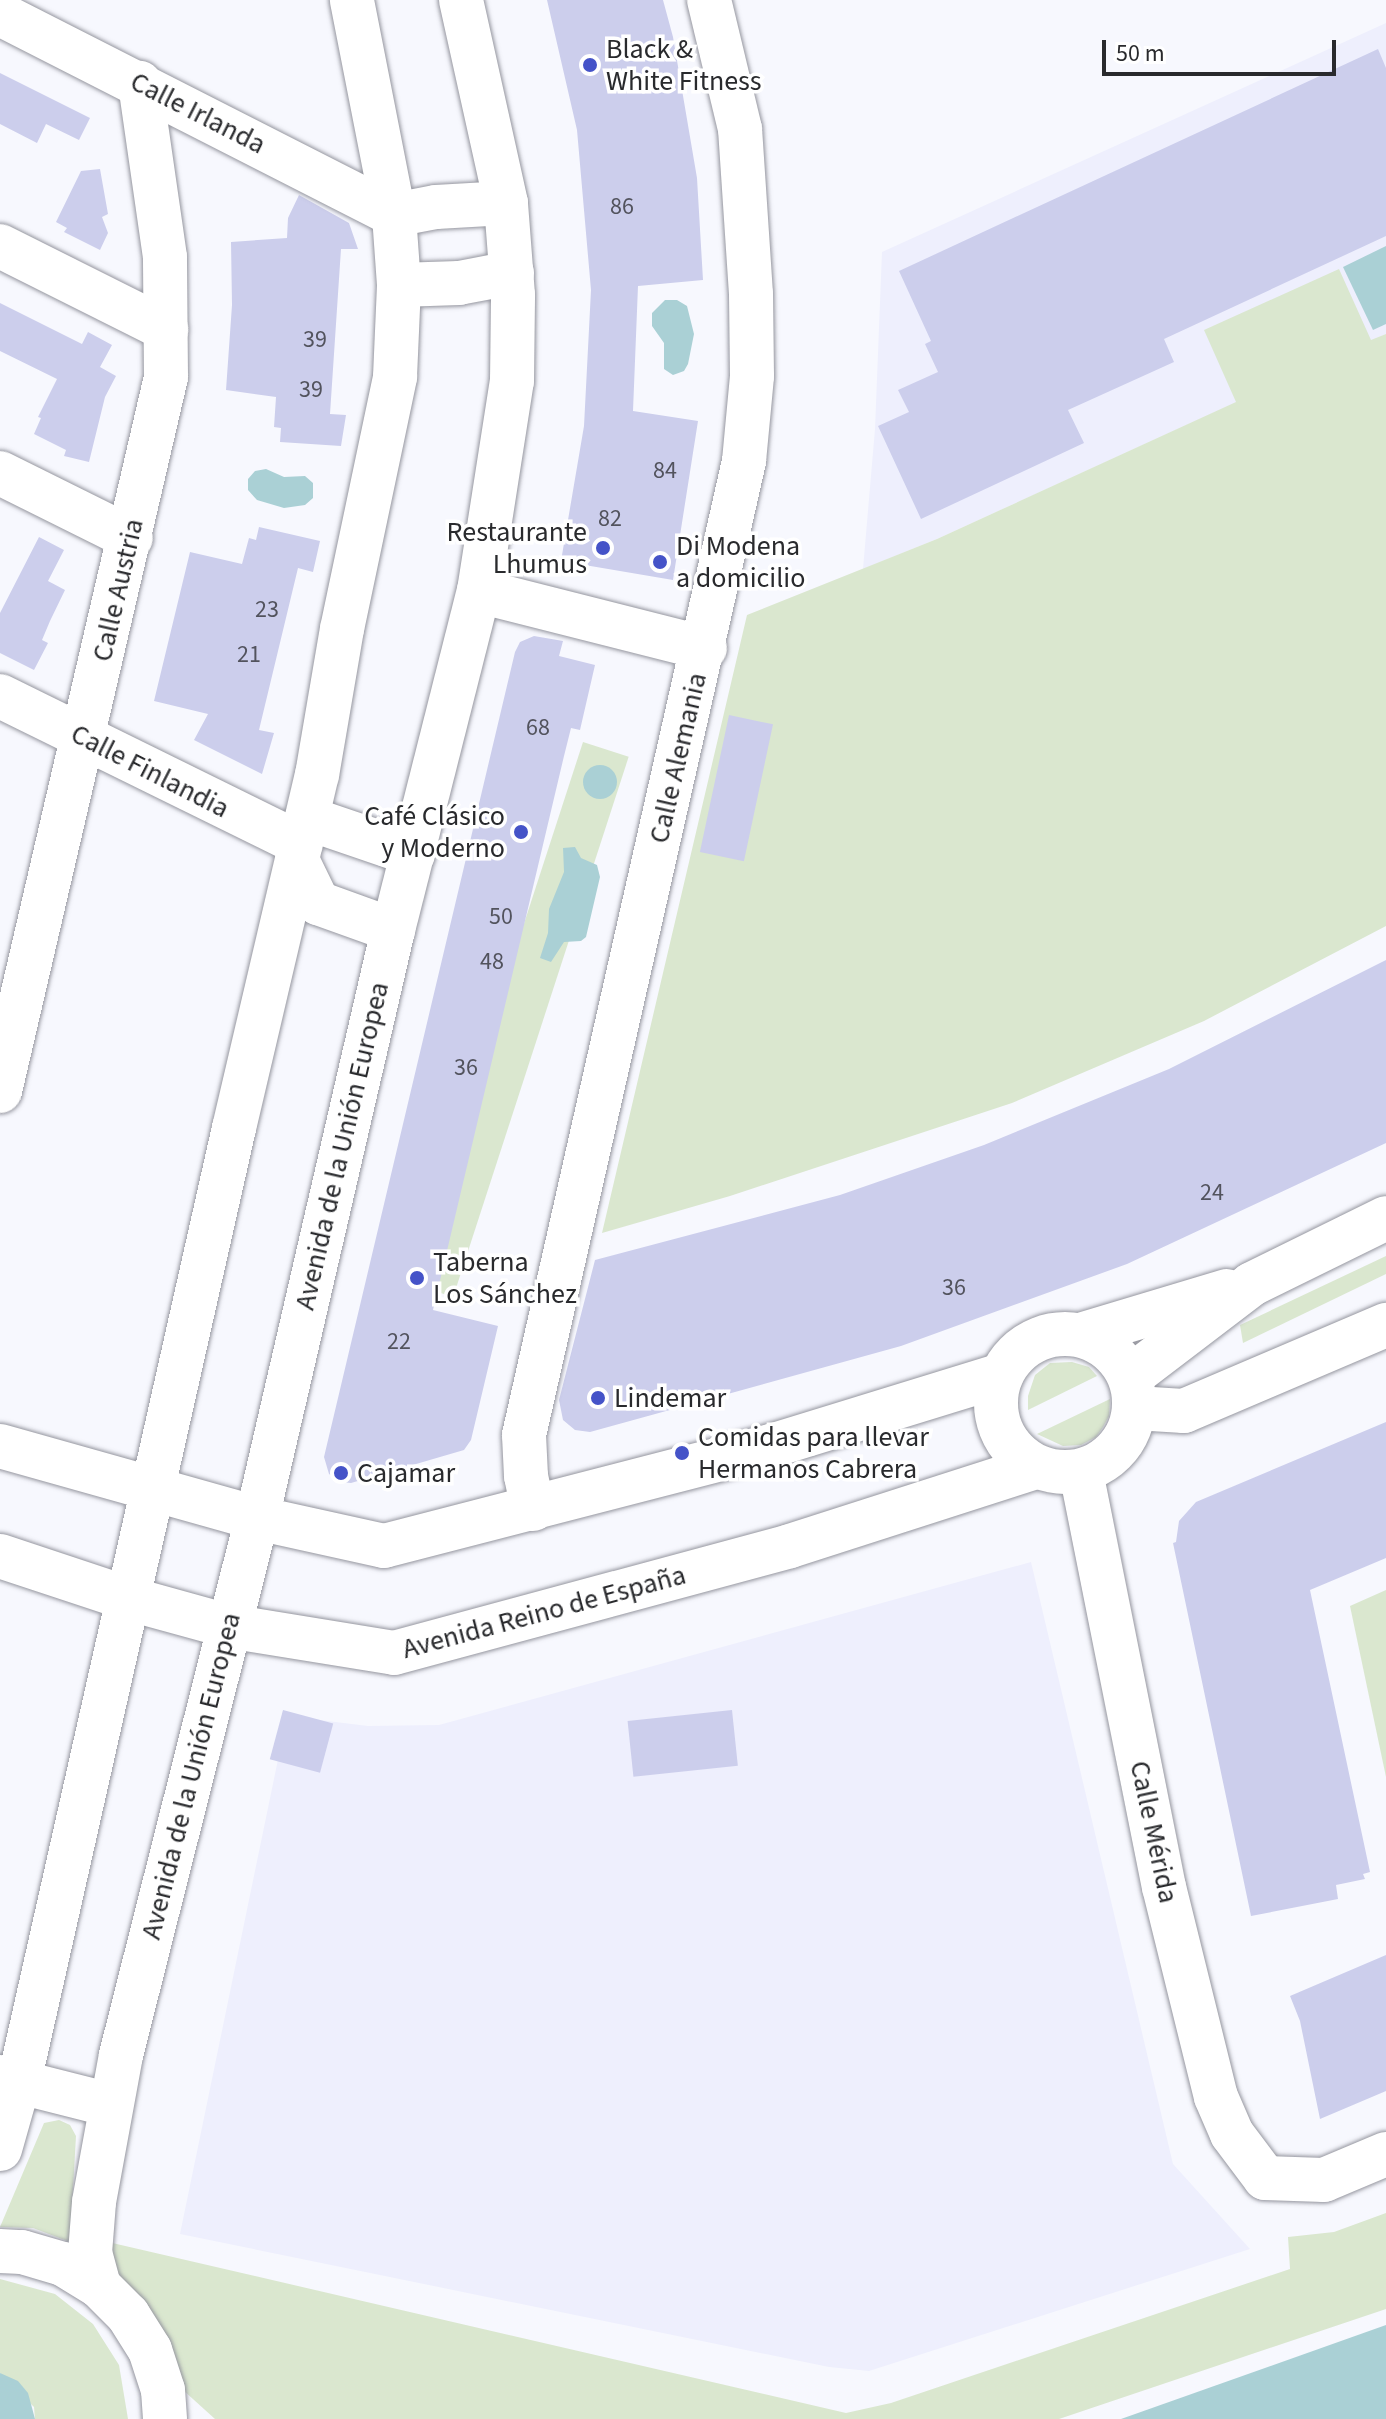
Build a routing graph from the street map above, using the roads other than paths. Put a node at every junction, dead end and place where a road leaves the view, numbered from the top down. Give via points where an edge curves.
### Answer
1 (352, 0) edge
2 (461, 0) edge
3 (709, 0) edge
4 (0, 14) edge
5 (140, 83) junction
6 (506, 203) junction
7 (394, 215) junction
8 (0, 246) edge
9 (512, 273) junction
10 (399, 285) junction
11 (166, 329) junction
12 (0, 473) edge
13 (131, 538) junction
14 (479, 591) junction
15 (705, 648) junction
16 (0, 696) edge
17 (83, 737) junction
18 (302, 841) junction
19 (413, 854) junction
20 (393, 930) junction
21 (17, 932) edge
22 (0, 1091) edge
23 (1386, 1218) edge
24 (1252, 1284) junction
25 (1386, 1325) edge
26 (1080, 1335) junction
27 (1001, 1375) junction
28 (1133, 1392) junction
29 (0, 1446) edge
30 (1036, 1467) junction
31 (1081, 1472) junction
32 (154, 1491) junction
33 (533, 1509) junction
34 (257, 1518) junction
35 (0, 1556) edge
36 (130, 1599) junction
37 (228, 1626) junction
38 (10, 2080) edge
39 (111, 2105) junction
40 (0, 2149) edge
41 (1386, 2154) edge
42 (0, 2251) edge
43 (99, 2286) junction
44 (164, 2404) edge
45 (200, 2419) edge

1 - 7 street
2 - 6 street, Avenida de la Unión Europea
3 - 15 street, Calle Alemania via 740,129 752,376 742,472
4 - 5 street, Calle Irlanda
5 - 7 street, Calle Irlanda
5 - 11 street, Calle Austria via 165,257
6 - 7 street
6 - 9 street, Avenida de la Unión Europea
7 - 10 street
8 - 11 street
9 - 10 street via 459,283
9 - 14 street, Avenida de la Unión Europea via 512,381
10 - 18 street via 395,377
11 - 13 street, Calle Austria via 166,377
12 - 13 street
13 - 17 street, Calle Austria
14 - 15 street
14 - 19 street, Avenida de la Unión Europea
15 - 33 street, Calle Alemania via 524,1435
16 - 17 street, Calle Finlandia
17 - 18 street, Calle Finlandia
17 - 21 street, Calle Austria
18 - 19 street, Calle Finlandia
18 - 20 street via 318,903
18 - 32 street
19 - 20 street, Avenida de la Unión Europea
20 - 34 street, Avenida de la Unión Europea
21 - 22 street, Calle Austria
23 - 24 street
24 - 26 street
24 - 28 street
25 - 28 street via 1184,1411
26 - 27 street via 1056,1334 1033,1341
26 - 28 street via 1118,1357
27 - 30 street via 995,1402 1000,1427 1013,1449
27 - 33 street via 774,1445
28 - 31 street via 1129,1431 1118,1450
29 - 32 street
30 - 31 street
30 - 37 street, Avenida Reino de España via 790,1546 394,1653
31 - 41 street, Calle Mérida via 1164,1887 1216,2097 1232,2134 1265,2178 1324,2180
32 - 34 street
32 - 36 street
33 - 34 street via 384,1546
34 - 37 street, Avenida de la Unión Europea
35 - 36 street, Avenida Reino de España
36 - 37 street, Avenida Reino de España
36 - 38 street
37 - 39 street, Avenida de la Unión Europea
38 - 39 street
38 - 40 street
39 - 43 street, Avenida de la Unión Europea via 90,2253
42 - 43 street via 63,2264
43 - 44 street via 128,2315 150,2350
44 - 45 street

